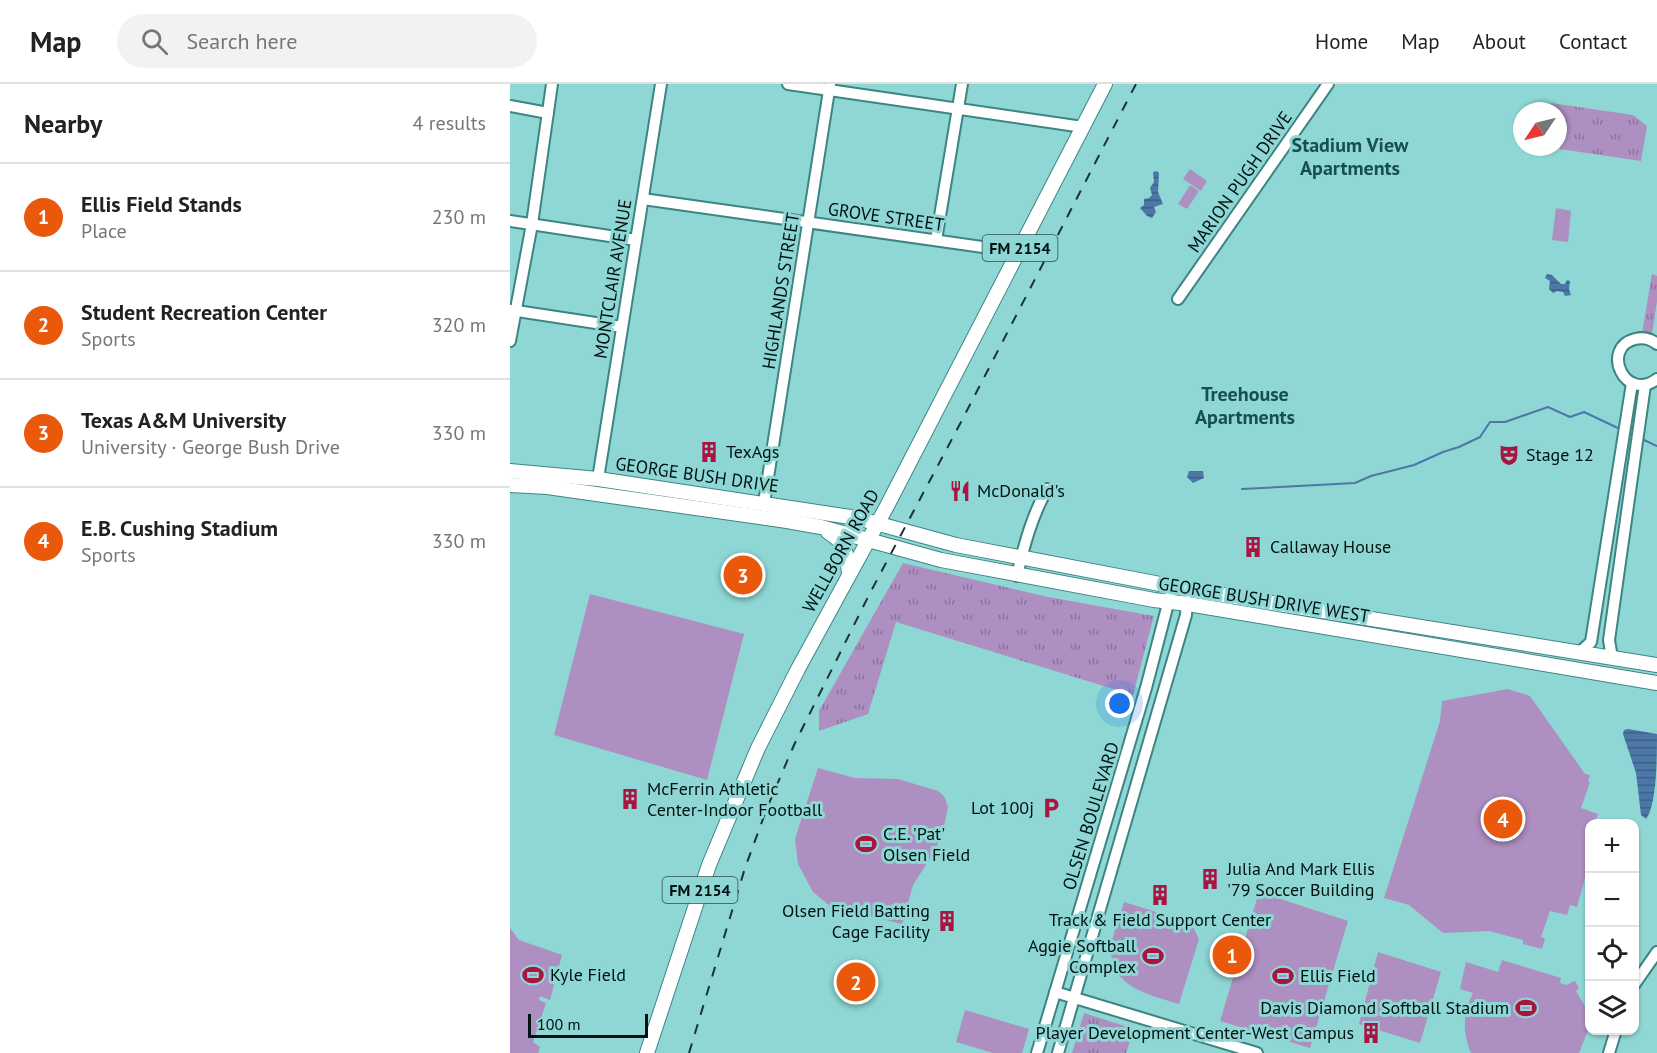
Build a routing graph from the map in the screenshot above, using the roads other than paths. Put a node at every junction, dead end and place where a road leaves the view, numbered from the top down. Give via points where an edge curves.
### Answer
1 (552, 84) edge
2 (661, 84) edge
3 (788, 84) edge
4 (962, 84) edge
5 (1105, 84) edge
6 (1328, 84) edge
7 (830, 87) edge
8 (510, 106) edge
9 (958, 109) junction
10 (548, 113) junction
11 (1083, 127) junction
12 (643, 199) junction
13 (510, 221) edge
14 (808, 222) junction
15 (532, 225) junction
16 (636, 240) junction
17 (936, 240) junction
18 (1018, 252) junction
19 (1178, 299) dead end
20 (513, 310) edge
21 (622, 327) junction
22 (510, 341) edge
23 (1657, 344) edge
24 (1657, 379) edge
25 (1632, 383) junction
26 (1645, 385) junction
27 (510, 471) edge
28 (598, 479) junction
29 (514, 485) edge
30 (1047, 489) dead end
31 (764, 503) junction
32 (877, 523) junction
33 (821, 527) junction
34 (868, 540) junction
35 (1021, 558) junction
36 (1603, 570) junction
37 (1618, 572) junction
38 (849, 573) junction
39 (1017, 576) junction
40 (1172, 587) junction
41 (1186, 589) junction
42 (1169, 603) junction
43 (1188, 604) junction
44 (1480, 637) junction
45 (1416, 643) junction
46 (1579, 653) junction
47 (1612, 658) junction
48 (1657, 665) edge
49 (1657, 683) edge
50 (1121, 773) junction
51 (1138, 779) junction
52 (1657, 951) edge
53 (1638, 981) edge
54 (1055, 992) junction
55 (1074, 998) junction
56 (1614, 1035) edge
57 (648, 1053) edge
58 (1037, 1053) edge
59 (1058, 1053) edge
60 (1257, 1053) edge
61 (1609, 1053) edge

1 - 10 street
2 - 12 street, MONTCLAIR AVENUE
3 - 7 street
4 - 9 street
5 - 11 main road, WELLBORN ROAD / FM 2154
6 - 19 street, MARION PUGH DRIVE
7 - 9 street
7 - 14 street, HIGHLANDS STREET
8 - 10 street
9 - 11 street
9 - 17 street
10 - 15 street
11 - 18 main road, WELLBORN ROAD / FM 2154
12 - 14 street, GROVE STREET
12 - 16 street, MONTCLAIR AVENUE
13 - 15 street
14 - 17 street, GROVE STREET
14 - 31 street, HIGHLANDS STREET
15 - 16 street
15 - 20 street
16 - 21 street, MONTCLAIR AVENUE
17 - 18 street, GROVE STREET
18 - 32 main road, WELLBORN ROAD / FM 2154
20 - 21 street
20 - 22 street
21 - 28 street, MONTCLAIR AVENUE
23 - 25 street via 1637,338 1623,346 1619,370
24 - 26 street
25 - 26 street
25 - 36 street
26 - 37 street
27 - 28 main road, GEORGE BUSH DRIVE
28 - 29 main road via 593,485 525,479
28 - 31 main road, GEORGE BUSH DRIVE
29 - 33 main road, GEORGE BUSH DRIVE
30 - 35 street
31 - 32 main road, GEORGE BUSH DRIVE
32 - 34 main road, WELLBORN ROAD / FM 2154
32 - 35 main road, GEORGE BUSH DRIVE WEST
33 - 34 main road, GEORGE BUSH DRIVE
33 - 38 main road via 844,547
34 - 38 main road, WELLBORN ROAD / FM 2154
34 - 39 main road, GEORGE BUSH DRIVE WEST
35 - 39 street
35 - 40 main road, GEORGE BUSH DRIVE WEST
36 - 37 street
36 - 46 street via 1591,642
37 - 47 street via 1609,640
38 - 57 main road, WELLBORN ROAD / FM 2154 via 758,748 732,807 709,865
39 - 42 main road, GEORGE BUSH DRIVE WEST
40 - 41 main road, GEORGE BUSH DRIVE WEST
40 - 42 street, OLSEN BOULEVARD
41 - 43 street, OLSEN BOULEVARD
41 - 44 main road, GEORGE BUSH DRIVE WEST
42 - 43 main road, GEORGE BUSH DRIVE WEST
42 - 50 street, OLSEN BOULEVARD
43 - 45 main road, GEORGE BUSH DRIVE WEST
43 - 51 street, OLSEN BOULEVARD
44 - 45 main road via 1476,643 1434,636
44 - 46 main road, GEORGE BUSH DRIVE WEST
45 - 49 main road, GEORGE BUSH DRIVE WEST
46 - 47 main road, GEORGE BUSH DRIVE WEST
47 - 48 main road, GEORGE BUSH DRIVE WEST
50 - 51 street
50 - 54 street, OLSEN BOULEVARD
51 - 55 street, OLSEN BOULEVARD
52 - 53 street
54 - 55 street
54 - 58 street, OLSEN BOULEVARD
55 - 59 street, OLSEN BOULEVARD
55 - 60 street
56 - 61 street

